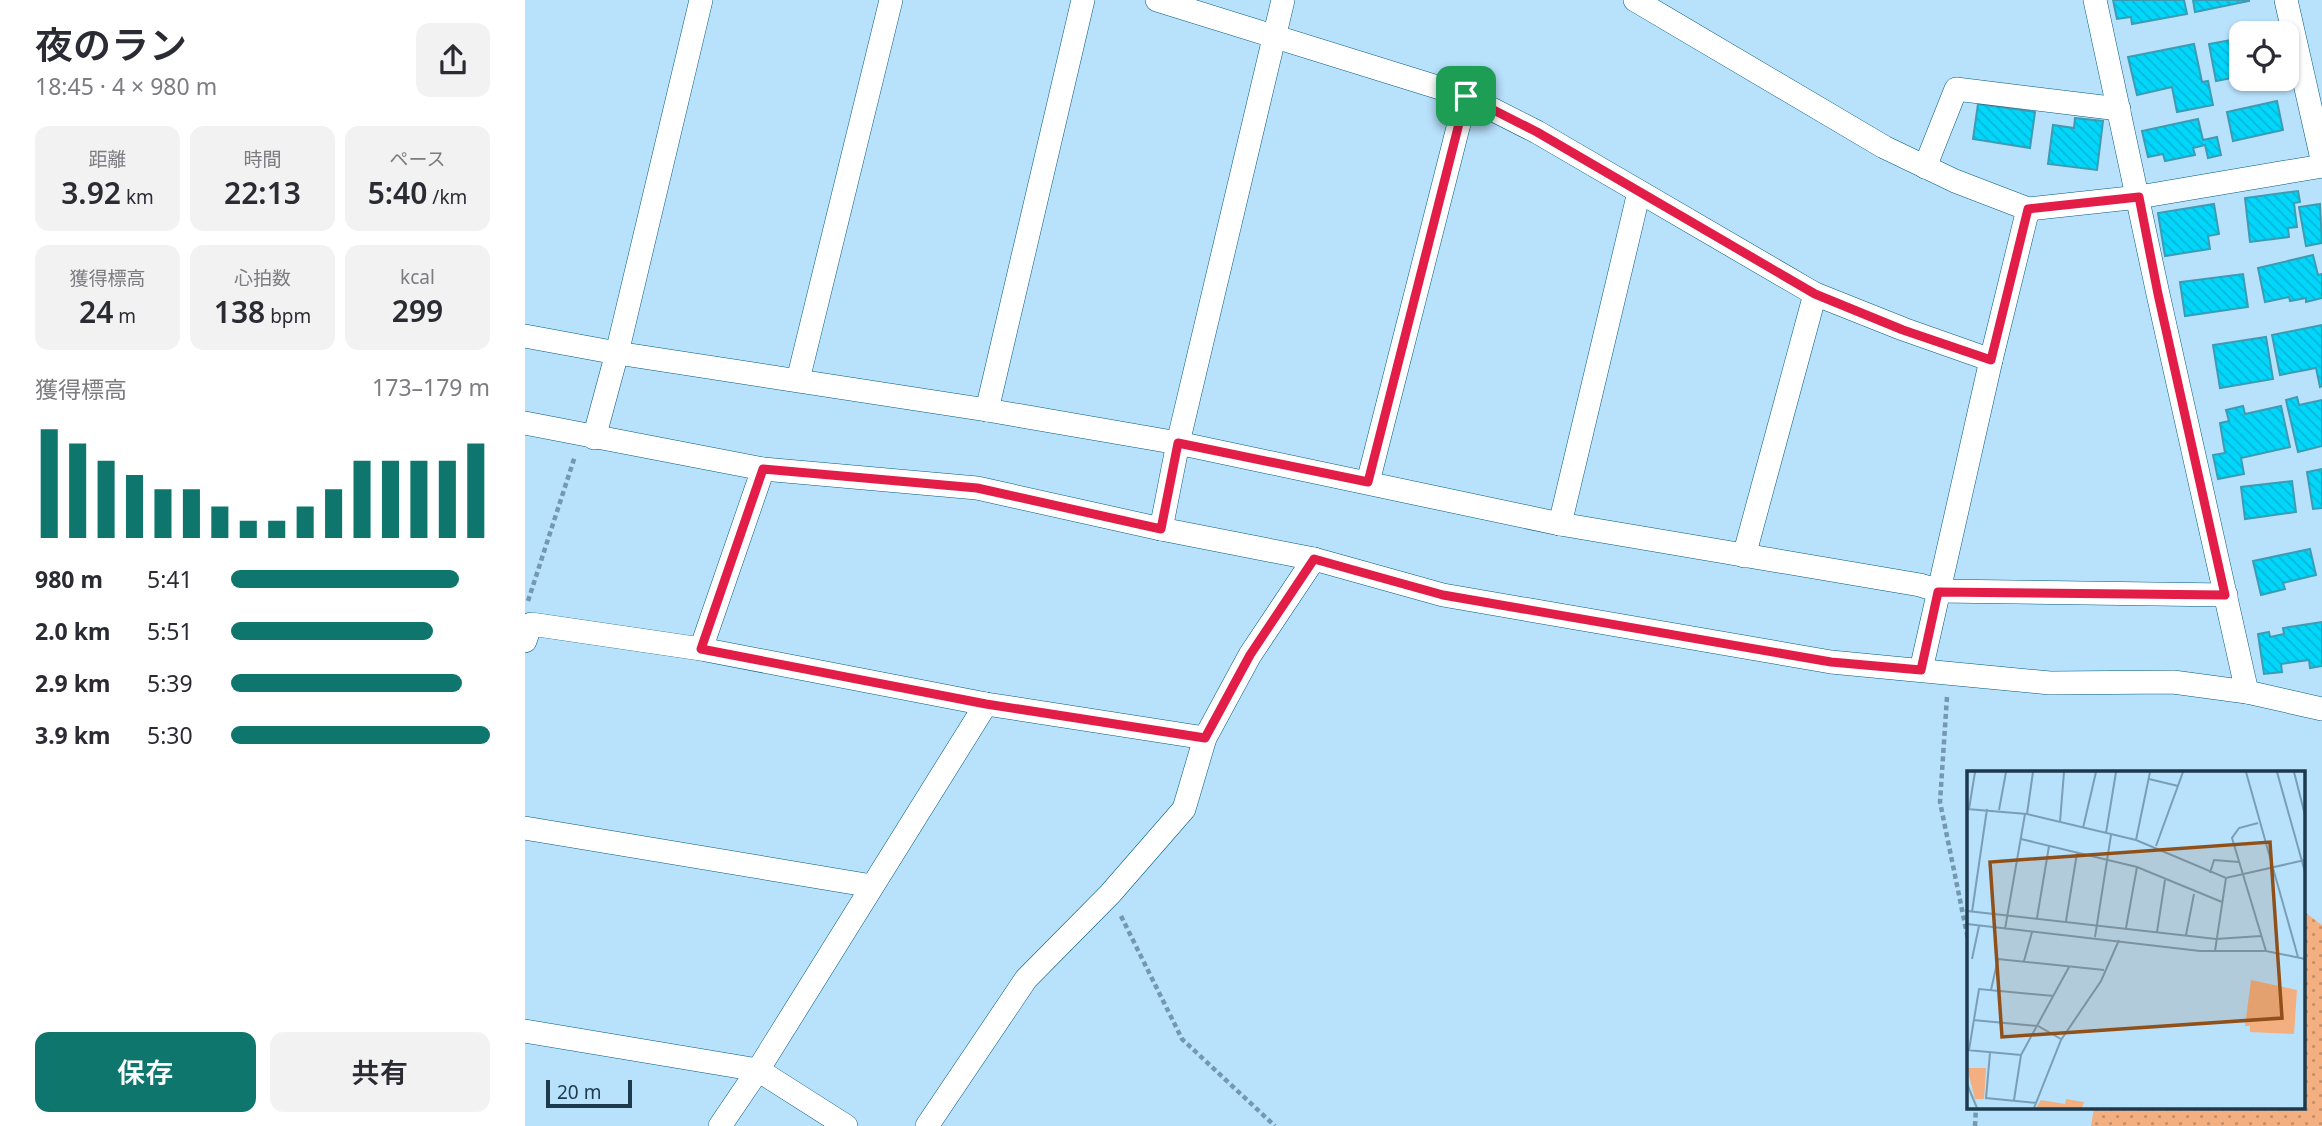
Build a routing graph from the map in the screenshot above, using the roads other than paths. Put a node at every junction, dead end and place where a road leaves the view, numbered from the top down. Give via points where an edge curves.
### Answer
1 (701, 0) edge
2 (891, 0) edge
3 (1083, 0) edge
4 (1157, 0) edge
5 (1283, 0) edge
6 (1635, 0) edge
7 (2095, 0) edge
8 (2286, 0) edge
9 (1275, 35) junction
10 (1466, 96) junction
11 (2119, 109) junction
12 (2322, 159) edge
13 (2322, 166) edge
14 (1925, 167) junction
15 (1639, 192) junction
16 (2139, 197) junction
17 (2028, 209) junction
18 (1815, 294) junction
19 (525, 336) edge
20 (617, 353) junction
21 (1991, 360) junction
22 (798, 380) junction
23 (988, 410) junction
24 (525, 423) edge
25 (588, 437) junction
26 (1178, 443) junction
27 (763, 469) junction
28 (1368, 482) junction
29 (1560, 524) junction
30 (1161, 529) junction
31 (1744, 556) junction
32 (1314, 559) junction
33 (1938, 592) junction
34 (2225, 595) junction
35 (525, 641) edge
36 (701, 649) junction
37 (1921, 670) junction
38 (2247, 692) junction
39 (986, 704) junction
40 (2322, 709) edge
41 (1205, 738) junction
42 (525, 828) edge
43 (872, 886) junction
44 (525, 1031) edge
45 (758, 1070) junction
46 (720, 1126) edge
47 (846, 1126) edge
48 (927, 1126) edge

1 - 20 street
2 - 22 street
3 - 23 street
4 - 9 street
5 - 9 street
6 - 14 street
7 - 11 street
8 - 12 street
9 - 10 street
9 - 26 street
10 - 15 street
10 - 28 street
11 - 14 street via 1956,89
11 - 16 street
13 - 16 street
14 - 17 street
15 - 18 street
15 - 29 street
16 - 17 street
16 - 34 street
17 - 21 street
18 - 21 street
18 - 31 street
19 - 20 street
20 - 22 street
20 - 25 street
21 - 33 street
22 - 23 street
23 - 26 street
24 - 25 street
25 - 27 street
26 - 28 street
26 - 30 street
27 - 30 street via 977,488
27 - 36 street
28 - 29 street
29 - 31 street
30 - 32 street
31 - 33 street via 1920,585
32 - 37 street via 1443,595 1831,662
32 - 41 street via 1250,655
33 - 34 street
33 - 37 street
34 - 38 street
35 - 36 street via 531,624
36 - 39 street
37 - 38 street via 2050,684 2173,682
38 - 40 street
39 - 41 street
39 - 43 street
41 - 48 street via 1184,809 1110,894 1026,979
42 - 43 street
43 - 45 street
44 - 45 street
45 - 46 street
45 - 47 street

